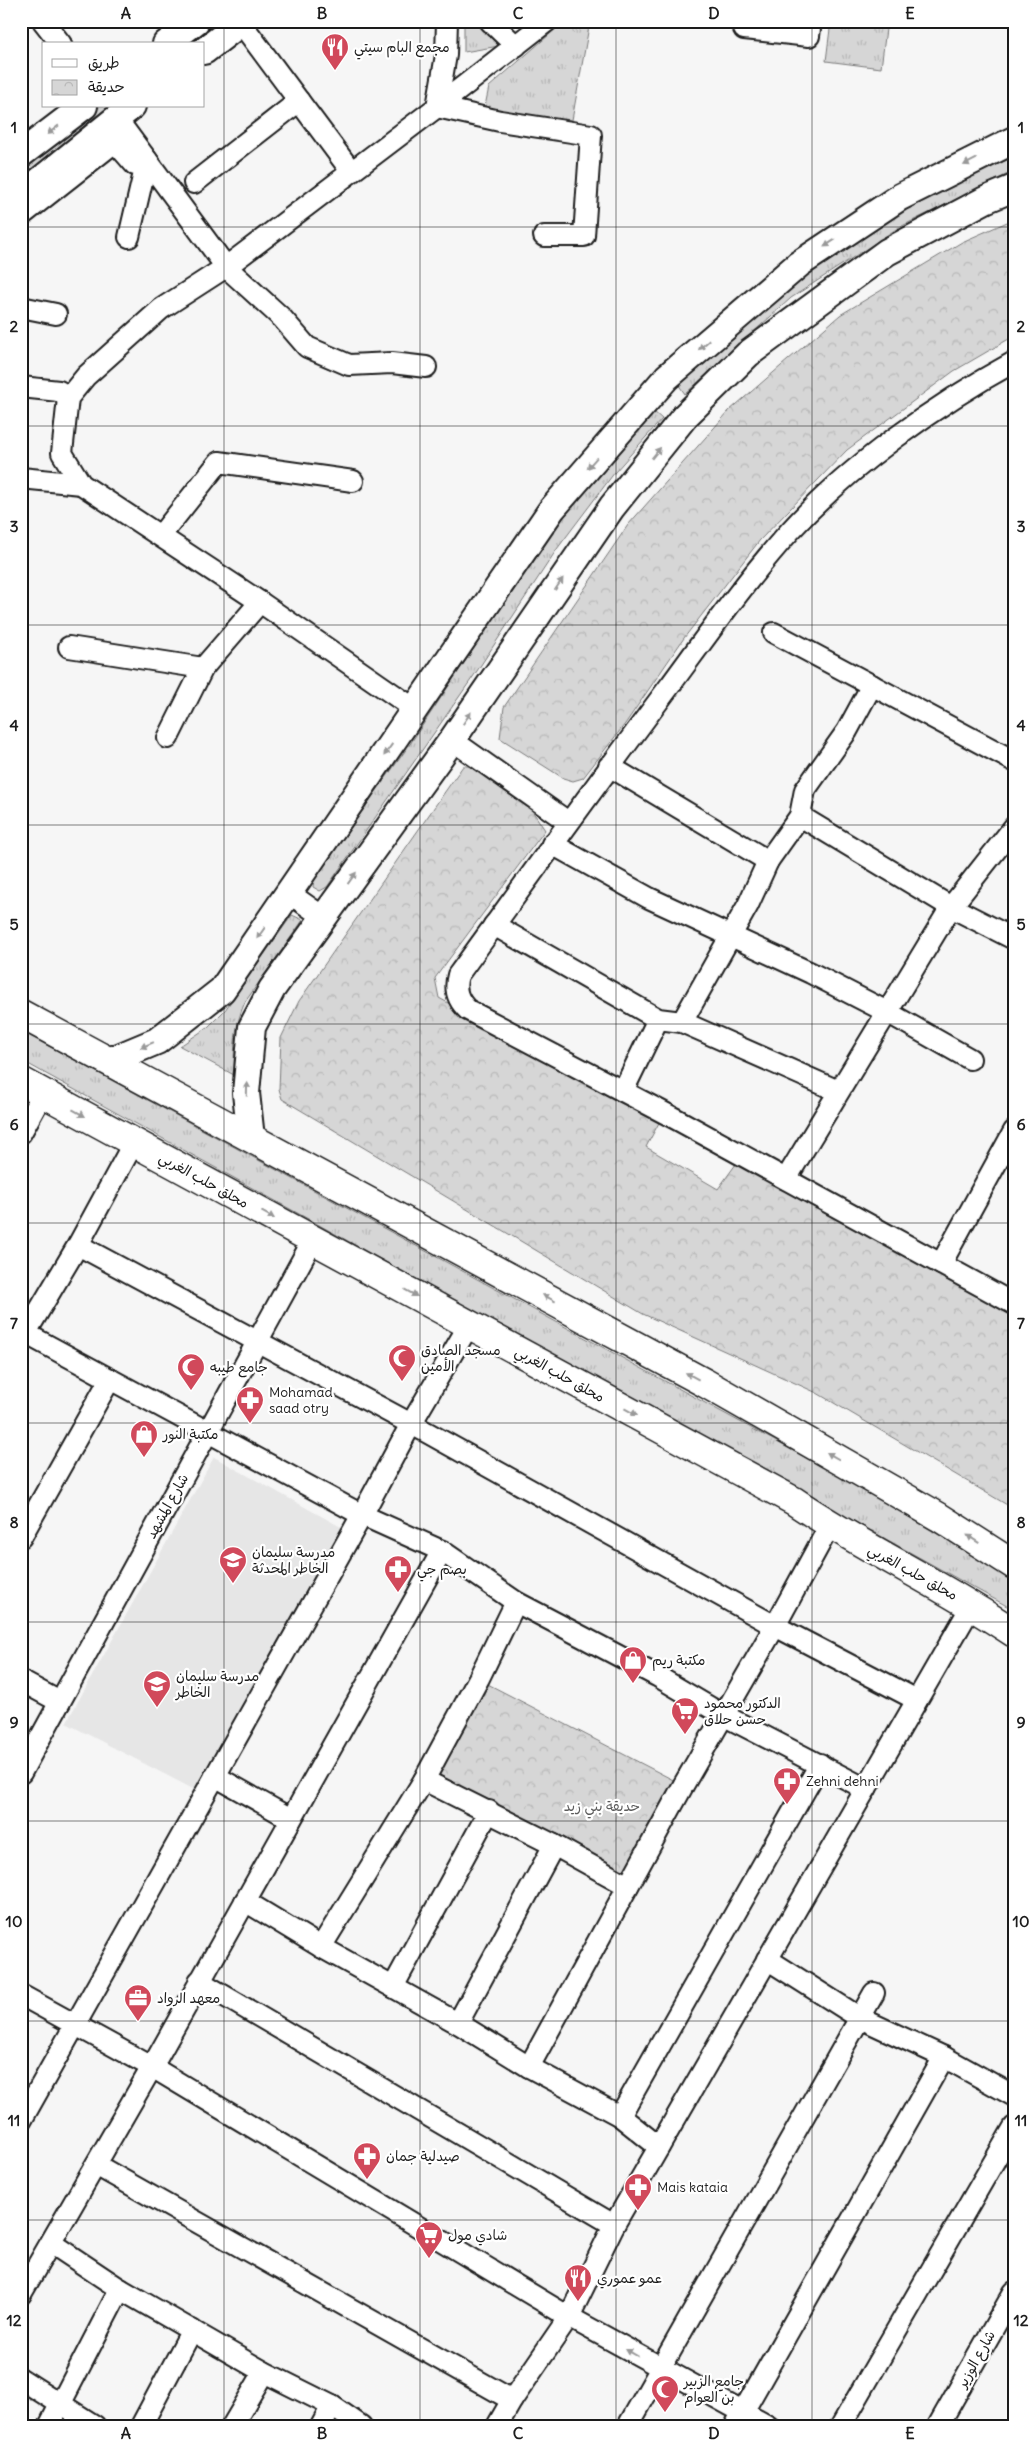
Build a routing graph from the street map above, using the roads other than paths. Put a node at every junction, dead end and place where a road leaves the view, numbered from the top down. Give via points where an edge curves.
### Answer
1 (44, 21) edge
2 (196, 21) edge
3 (447, 21) edge
4 (490, 21) edge
5 (547, 21) edge
6 (812, 21) edge
7 (242, 22) edge
8 (744, 29) dead end
9 (60, 42) edge
10 (169, 42) edge
11 (516, 46) junction
12 (205, 50) edge
13 (299, 101) junction
14 (437, 107) junction
15 (81, 108) edge
16 (124, 112) edge
17 (1014, 140) edge
18 (21, 154) edge
19 (145, 168) junction
20 (351, 171) junction
21 (194, 183) dead end
22 (1014, 188) edge
23 (21, 196) edge
24 (21, 216) edge
25 (544, 236) dead end
26 (129, 237) dead end
27 (226, 267) junction
28 (21, 307) edge
29 (56, 314) dead end
30 (146, 323) junction
31 (1014, 362) edge
32 (426, 367) dead end
33 (21, 387) edge
34 (656, 390) junction
35 (68, 398) junction
36 (685, 416) junction
37 (21, 478) edge
38 (353, 481) dead end
39 (81, 484) junction
40 (161, 535) junction
41 (260, 602) junction
42 (774, 633) dead end
43 (69, 647) dead end
44 (203, 668) junction
45 (872, 685) junction
46 (416, 710) junction
47 (168, 738) dead end
48 (452, 740) junction
49 (1014, 761) edge
50 (609, 766) junction
51 (800, 816) junction
52 (568, 822) junction
53 (1014, 827) edge
54 (552, 844) junction
55 (1008, 848) edge
56 (768, 861) junction
57 (289, 893) junction
58 (951, 907) junction
59 (323, 917) junction
60 (494, 925) junction
61 (730, 937) junction
62 (1014, 939) edge
63 (887, 1012) junction
64 (21, 1014) edge
65 (658, 1019) junction
66 (682, 1022) junction
67 (970, 1059) dead end
68 (109, 1061) junction
69 (32, 1087) edge
70 (623, 1091) junction
71 (838, 1091) junction
72 (1014, 1131) edge
73 (21, 1134) edge
74 (250, 1138) junction
75 (134, 1142) junction
76 (786, 1179) junction
77 (313, 1240) junction
78 (78, 1245) junction
79 (941, 1264) junction
80 (1014, 1304) edge
81 (469, 1324) junction
82 (23, 1335) edge
83 (258, 1340) junction
84 (110, 1379) junction
85 (411, 1424) junction
86 (208, 1432) junction
87 (362, 1515) junction
88 (830, 1525) junction
89 (21, 1537) edge
90 (442, 1551) junction
91 (1014, 1565) edge
92 (516, 1602) junction
93 (972, 1605) junction
94 (775, 1626) junction
95 (1014, 1633) edge
96 (21, 1681) edge
97 (917, 1700) junction
98 (60, 1702) junction
99 (723, 1715) junction
100 (820, 1764) junction
101 (21, 1773) edge
102 (215, 1776) junction
103 (424, 1780) junction
104 (866, 1789) junction
105 (489, 1811) junction
106 (291, 1819) junction
107 (554, 1845) junction
108 (628, 1886) junction
109 (245, 1901) junction
110 (321, 1947) junction
111 (767, 1958) junction
112 (199, 1981) junction
113 (394, 1986) junction
114 (874, 1993) dead end
115 (21, 1995) edge
116 (860, 2018) junction
117 (458, 2023) junction
118 (77, 2024) junction
119 (944, 2056) junction
120 (152, 2067) junction
121 (529, 2067) junction
122 (1014, 2096) edge
123 (620, 2116) junction
124 (21, 2121) edge
125 (1014, 2127) edge
126 (658, 2147) junction
127 (96, 2165) junction
128 (614, 2225) junction
129 (52, 2242) junction
130 (120, 2289) junction
131 (1014, 2292) edge
132 (21, 2294) edge
133 (569, 2317) junction
134 (192, 2330) junction
135 (660, 2368) junction
136 (264, 2372) junction
137 (21, 2379) edge
138 (512, 2400) junction
139 (62, 2403) junction
140 (332, 2406) junction
141 (739, 2419) edge
142 (49, 2426) edge
143 (95, 2426) edge
144 (141, 2426) edge
145 (232, 2426) edge
146 (321, 2426) edge
147 (361, 2426) edge
148 (497, 2426) edge
149 (628, 2426) edge
150 (768, 2426) edge
151 (841, 2426) edge
152 (938, 2426) edge

1 - 9 street
2 - 10 main road
3 - 14 street via 446,55
4 - 11 street
5 - 11 street
6 - 8 street via 809,36
7 - 12 main road
7 - 13 street
11 - 14 street
13 - 20 street
13 - 21 street
14 - 20 street
14 - 25 street via 500,121 591,135 584,236
15 -> 18 main road
16 - 19 street
16 - 23 main road
17 -> 34 main road via 900,197 799,264
19 - 24 street via 115,142
19 - 26 street
19 - 27 street
19 - 30 street via 210,264 152,306
20 - 27 street
22 - 36 main road via 887,252 748,354
27 - 30 street via 161,309
27 - 32 street via 282,318 307,347 349,366 392,363
28 - 29 street
30 - 35 street via 86,376
31 - 50 street via 947,402 891,441 791,530 729,604
33 - 35 street via 59,391
34 - 36 main road
34 -> 46 main road via 552,509
35 - 39 street via 62,453
48 -> 36 main road via 612,507
37 - 39 street
38 - 40 street via 219,462
39 - 40 street
40 - 41 street
41 - 44 street
41 - 46 street
42 - 45 street
43 - 44 street
44 - 47 street
45 - 49 street
45 - 51 street via 847,731 805,790
46 -> 57 main road
48 - 52 street
59 -> 48 main road
50 - 52 street
50 - 56 street
51 - 56 street
51 - 58 street
52 - 54 street
53 - 55 street
54 - 60 street
54 - 61 street via 649,898
55 - 58 street
56 - 61 street
57 - 59 street
57 -> 68 main road via 222,990 157,1041
58 - 62 street
58 - 63 street
74 -> 59 main road via 246,1093 252,1026 272,989
60 - 65 street
60 - 70 street via 458,975 456,988 463,1005
61 - 63 street via 812,973
61 - 66 street
63 - 67 street
63 - 71 street
64 - 68 highway
65 - 66 street
65 - 70 street
66 - 71 street
68 - 74 highway
69 - 73 street
69 -> 75 highway, محلق حلب الغربي
70 - 76 street
71 - 76 street
72 - 79 street
91 -> 74 highway via 938,1517 705,1383
75 -> 77 highway, محلق حلب الغربي
75 - 78 street
76 - 79 street
77 -> 81 highway, محلق حلب الغربي
77 - 83 street, شارع المشهد
78 - 82 street
78 - 83 street
79 - 80 street
81 - 85 street
81 -> 88 highway, محلق حلب الغربي via 794,1501
82 - 84 street
83 - 85 street
83 - 86 street, شارع المشهد
84 - 86 street
84 - 89 street
85 - 87 street
85 - 94 street
86 - 87 street
86 - 98 street, شارع المشهد
87 - 90 street
87 - 102 street
88 - 93 highway, محلق حلب الغربي
88 - 94 street
90 - 92 street
90 - 106 street
92 - 99 street via 657,1676
92 - 103 street
93 - 95 highway, محلق حلب الغربي
93 - 97 street
94 - 97 street
94 - 99 street
96 - 98 street
97 - 104 street
98 - 101 street, شارع المشهد
99 - 100 street
99 - 108 street
100 - 104 street
100 - 123 street
102 - 106 street
102 - 118 street
103 - 105 street
103 - 110 street
104 - 111 street
105 - 107 street
105 - 113 street
106 - 109 street
107 - 108 street
107 - 117 street
108 - 121 street
109 - 110 street
109 - 112 street
110 - 113 street
111 - 116 street
111 - 126 street
112 - 120 street
112 - 128 street
113 - 117 street
114 - 116 street
115 - 118 street
116 - 119 street
116 - 135 street
117 - 121 street
118 - 120 street
118 - 124 street
119 - 122 street
119 - 141 street
120 - 127 street
120 - 133 street
121 - 123 street
123 - 126 street
125 - 151 street
126 - 128 street
127 - 129 street
127 - 138 street
128 - 133 street
129 - 130 street
129 - 132 street
130 - 134 street
130 - 139 street
131 - 152 street, شارع الوزير
135 -> 133 street
133 - 138 street
134 - 136 street
134 - 144 street
135 - 141 street
135 - 149 street
136 - 140 street
136 - 145 street
137 - 139 street
138 - 148 street
139 - 142 street
139 - 143 street
140 - 146 street
140 - 147 street
141 - 150 street

